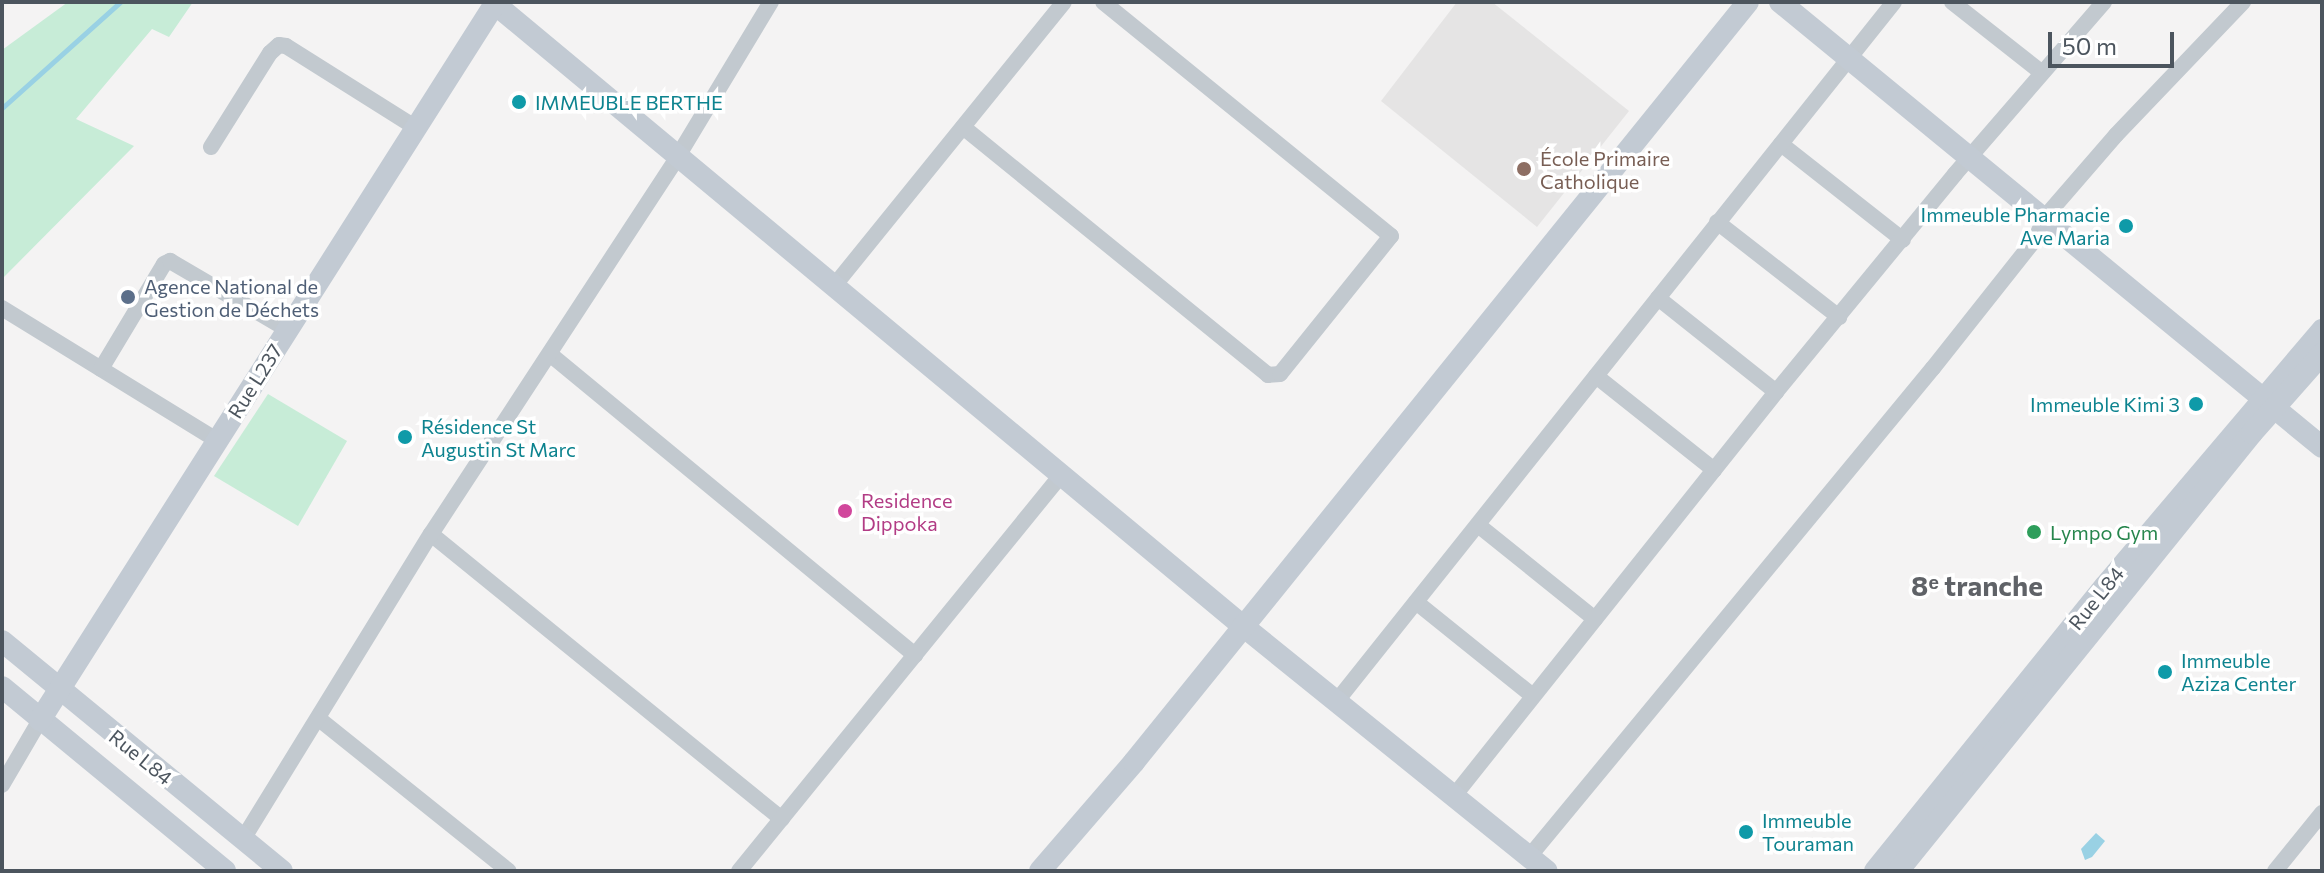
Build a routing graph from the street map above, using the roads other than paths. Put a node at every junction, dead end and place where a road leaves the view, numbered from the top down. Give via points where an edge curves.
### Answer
1 (771, 2) edge
2 (1064, 2) edge
3 (1103, 2) edge
4 (1748, 2) edge
5 (1780, 2) edge
6 (1894, 2) edge
7 (1952, 2) edge
8 (2104, 2) edge
9 (2243, 2) edge
10 (494, 3) edge
11 (1848, 58) junction
12 (2041, 72) junction
13 (963, 127) junction
14 (416, 128) junction
15 (1781, 144) junction
16 (211, 147) dead end
17 (678, 156) junction
18 (1971, 157) junction
19 (2045, 217) junction
20 (1717, 222) junction
21 (1903, 240) junction
22 (834, 286) junction
23 (1658, 298) junction
24 (2, 308) edge
25 (1839, 317) junction
26 (288, 330) junction
27 (2322, 330) edge
28 (2322, 354) edge
29 (551, 355) junction
30 (101, 369) junction
31 (1596, 376) junction
32 (1776, 392) junction
33 (2268, 403) junction
34 (218, 441) junction
35 (2322, 447) edge
36 (1714, 470) junction
37 (1062, 474) junction
38 (1478, 525) junction
39 (431, 534) junction
40 (1416, 602) junction
41 (1595, 619) junction
42 (1243, 626) junction
43 (2, 641) edge
44 (915, 655) junction
45 (2, 687) edge
46 (59, 691) junction
47 (1533, 696) junction
48 (1336, 702) junction
49 (319, 719) junction
50 (40, 720) junction
51 (2, 785) edge
52 (1454, 796) junction
53 (2322, 813) edge
54 (782, 819) junction
55 (243, 839) junction
56 (1529, 857) junction
57 (225, 871) edge
58 (282, 871) edge
59 (509, 871) edge
60 (739, 871) edge
61 (1040, 871) edge
62 (1547, 871) edge
63 (1875, 871) edge
64 (1898, 871) edge
65 (2275, 871) edge

1 - 17 street
2 - 13 street
3 - 13 street via 1391,236 1280,374 1268,375
4 - 42 street
5 - 11 street
6 - 11 street
7 - 12 street
8 - 12 street
9 - 19 street
10 - 14 street, Rue L237
10 - 17 street
11 - 15 street
11 - 18 street
12 - 18 street
13 - 22 street
14 - 16 street via 279,45
14 - 26 street, Rue L237
15 - 20 street
15 - 21 street
17 - 22 street
17 - 29 street
18 - 19 street
18 - 21 street
19 - 33 street
19 - 56 street via 2036,238 1933,368
20 - 23 street
20 - 25 street
21 - 25 street
22 - 37 street
23 - 31 street
23 - 32 street
24 - 30 street
25 - 32 street
26 - 30 street via 170,261
26 - 34 street, Rue L237
27 - 33 street, Rue L84
28 - 33 street, Rue L84
29 - 39 street
29 - 44 street
30 - 34 street
31 - 36 street
31 - 38 street
32 - 36 street
33 - 35 street
33 - 63 street, Rue L84
33 - 64 street, Rue L84
34 - 46 street, Rue L237
36 - 41 street
37 - 42 street
37 - 44 street
38 - 40 street
38 - 41 street
39 - 49 street
39 - 54 street
40 - 47 street
40 - 48 street
41 - 47 street
42 - 48 street
42 - 61 street
43 - 46 street, Rue L84
44 - 54 street
45 - 50 street, Rue L84
46 - 50 street, Rue L237
46 - 55 street, Rue L84
47 - 52 street
48 - 52 street
49 - 55 street
49 - 59 street
50 - 51 street
50 - 57 street, Rue L84
52 - 56 street
53 - 65 street
54 - 60 street
55 - 58 street, Rue L84
56 - 62 street

